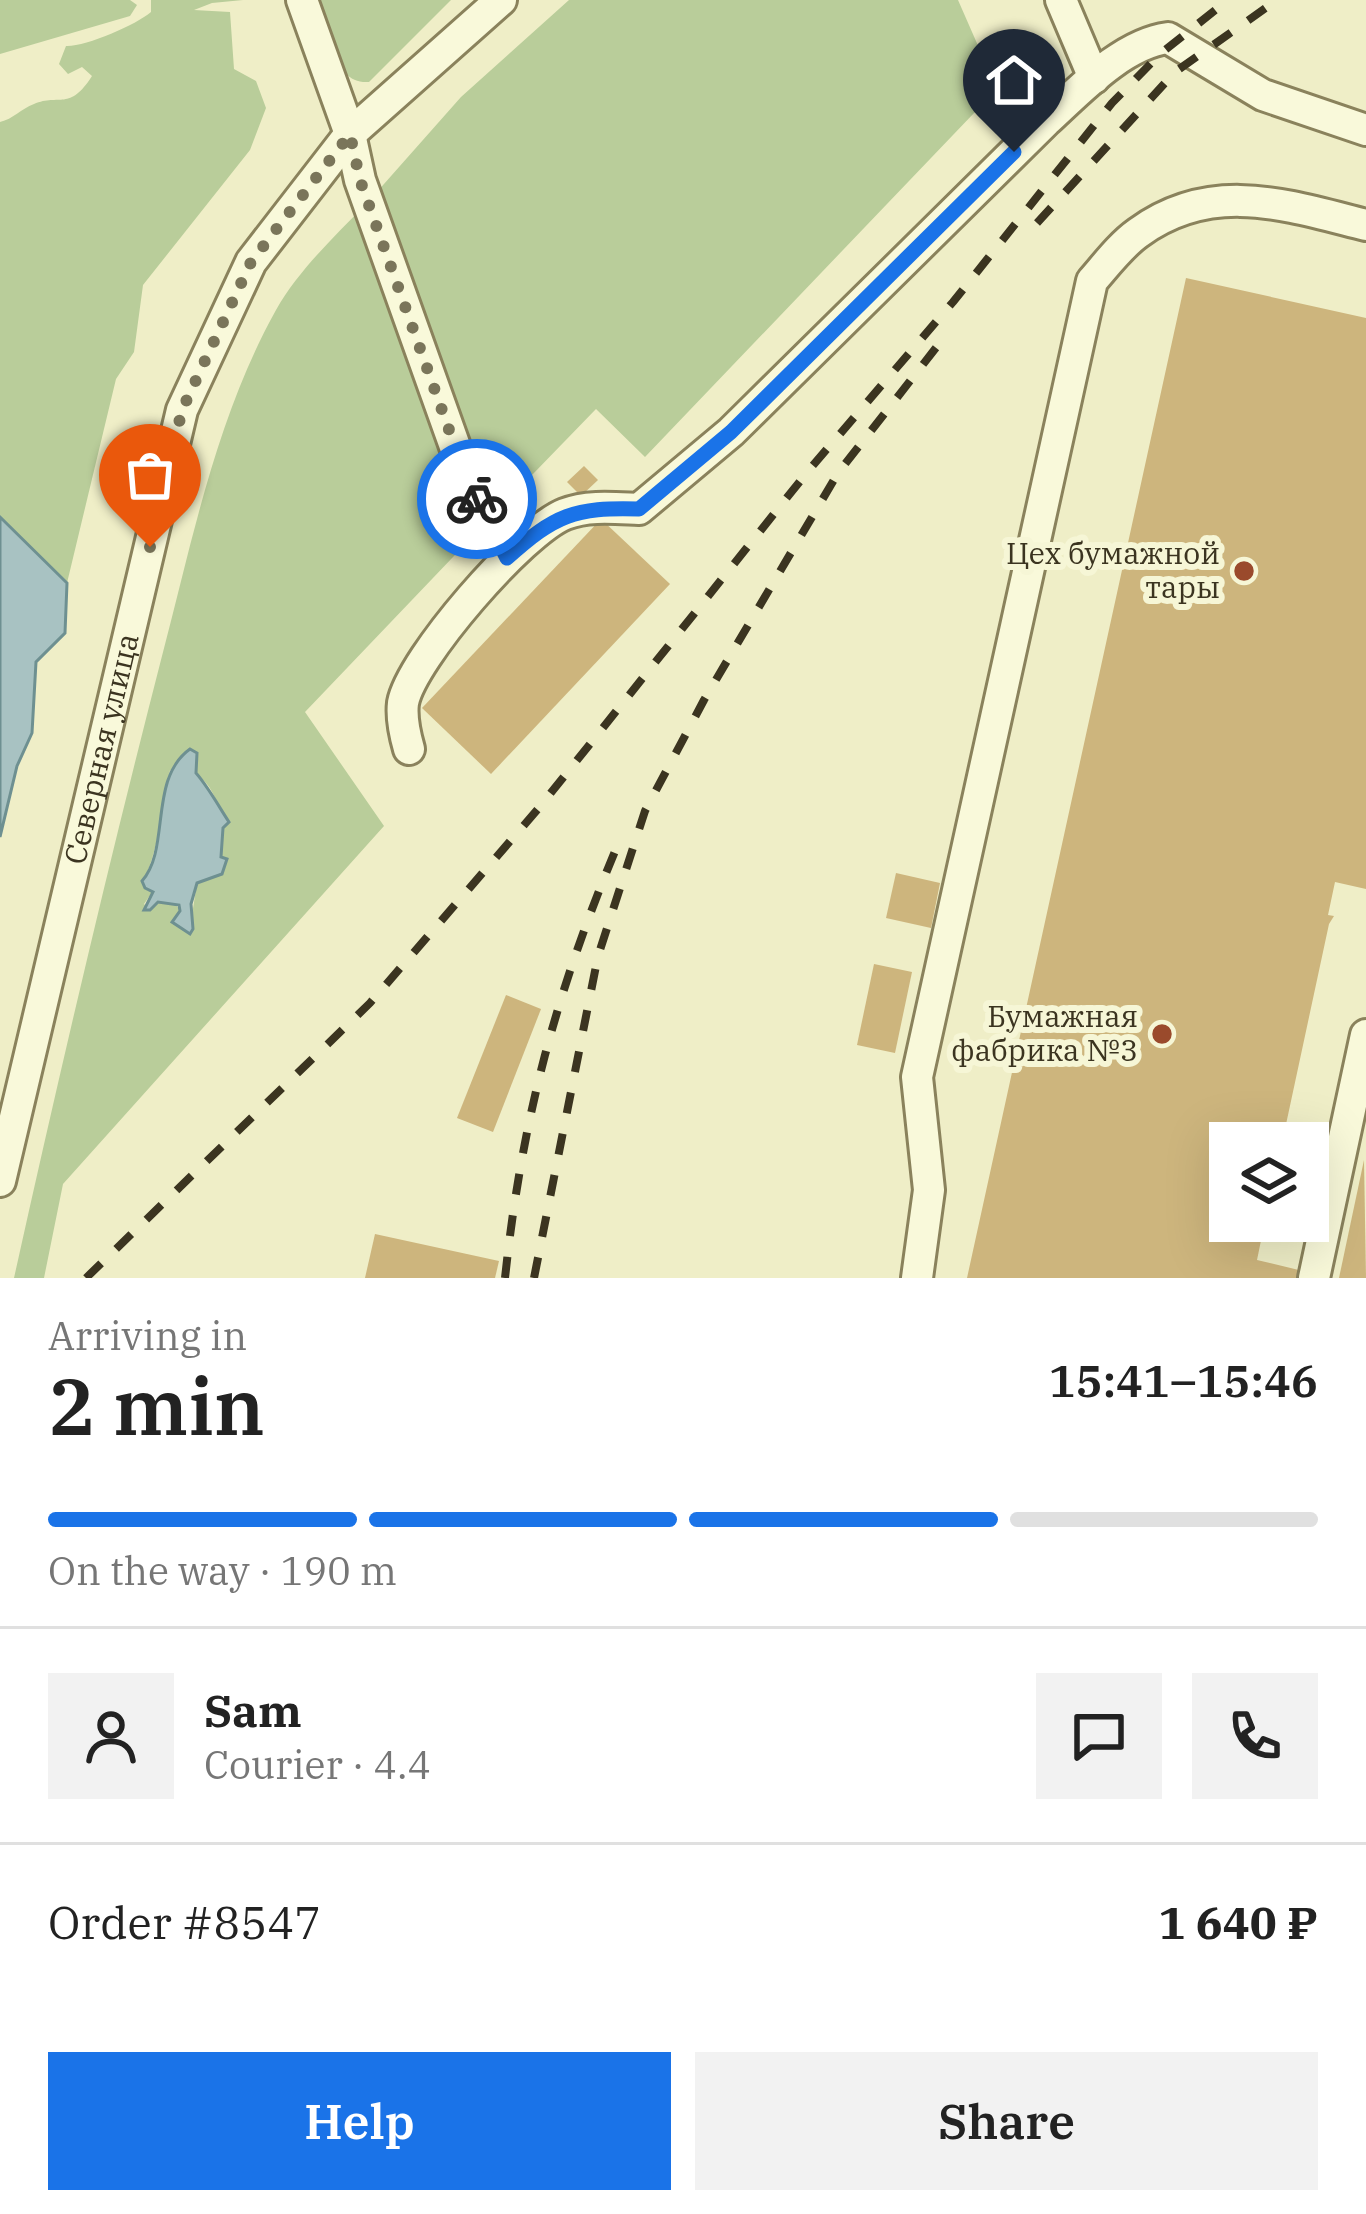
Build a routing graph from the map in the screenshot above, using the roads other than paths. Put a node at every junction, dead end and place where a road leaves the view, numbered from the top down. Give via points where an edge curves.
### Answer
1 (302, 0) edge
2 (501, 0) edge
3 (1061, 0) edge
4 (1094, 78) junction
5 (1366, 130) edge
6 (350, 134) junction
7 (1366, 225) edge
8 (507, 558) junction
9 (409, 749) dead end
10 (1366, 1035) edge
11 (0, 1180) edge
12 (917, 1278) edge
13 (1315, 1278) edge

1 - 6 street
2 - 6 street, Северная улица
3 - 4 street
4 - 5 street via 1168,38 1262,95
4 - 8 street via 731,432 639,509 565,514
6 - 8 street via 458,455
6 - 11 street, Северная улица via 251,262 182,410
7 - 12 street via 1228,198 1180,208 1136,234 1092,281 917,1077 929,1190
8 - 9 street via 419,668 403,701
10 - 13 street

